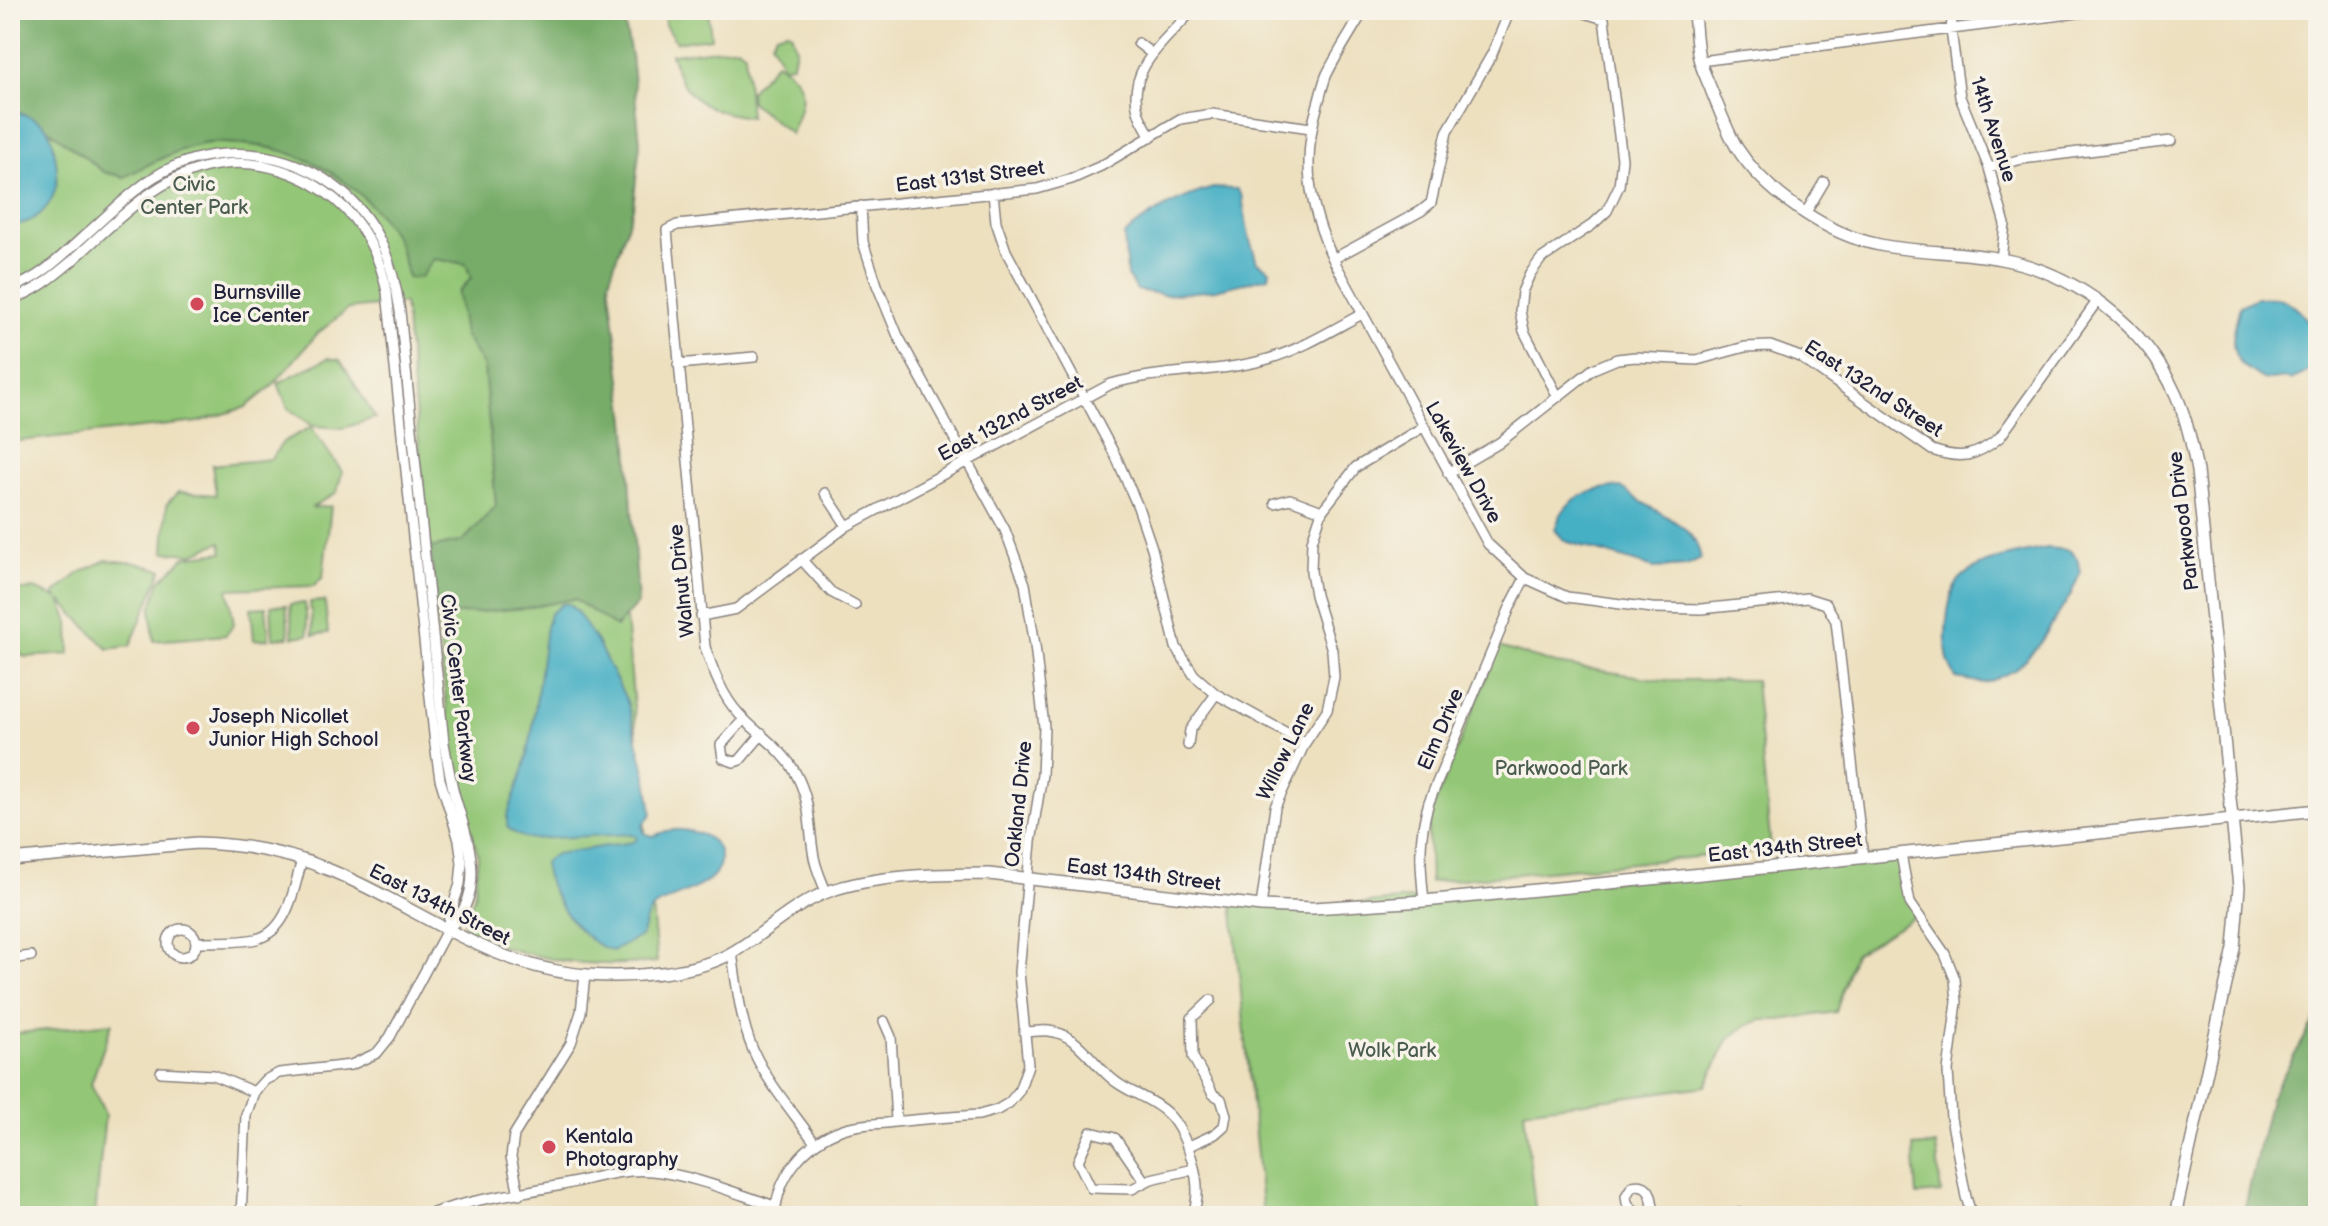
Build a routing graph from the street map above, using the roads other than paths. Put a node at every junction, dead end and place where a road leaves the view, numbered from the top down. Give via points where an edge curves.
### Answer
1 (1193, 10) edge
2 (1364, 10) edge
3 (1510, 10) edge
4 (1575, 10) edge
5 (1694, 10) edge
6 (1953, 10) edge
7 (2101, 10) edge
8 (1951, 30) junction
9 (1138, 43) dead end
10 (1152, 54) junction
11 (1700, 61) junction
12 (1311, 128) junction
13 (1151, 137) junction
14 (2171, 141) dead end
15 (1989, 168) junction
16 (1824, 182) dead end
17 (993, 193) junction
18 (861, 206) junction
19 (1805, 214) junction
20 (667, 230) joint
21 (1333, 259) junction
22 (2001, 259) junction
23 (10, 289) edge
24 (10, 300) edge
25 (2098, 300) junction
26 (1362, 314) junction
27 (754, 357) dead end
28 (678, 364) junction
29 (1084, 397) junction
30 (1558, 397) junction
31 (1423, 427) junction
32 (967, 461) junction
33 (1448, 473) junction
34 (825, 493) dead end
35 (1275, 503) dead end
36 (1322, 511) junction
37 (847, 526) junction
38 (801, 559) junction
39 (1525, 578) junction
40 (855, 605) dead end
41 (701, 616) junction
42 (1216, 694) junction
43 (744, 719) junction
44 (762, 734) junction
45 (1305, 743) junction
46 (1188, 745) dead end
47 (2318, 810) edge
48 (2234, 819) junction
49 (1901, 854) junction
50 (1863, 858) junction
51 (10, 860) edge
52 (302, 860) junction
53 (1028, 878) junction
54 (826, 892) junction
55 (1424, 901) junction
56 (1261, 906) junction
57 (447, 930) junction
58 (198, 942) dead end
59 (732, 953) junction
60 (31, 956) dead end
61 (10, 959) edge
62 (585, 975) junction
63 (1211, 1000) dead end
64 (884, 1021) dead end
65 (1024, 1032) junction
66 (161, 1072) dead end
67 (254, 1092) junction
68 (896, 1121) junction
69 (815, 1143) junction
70 (1187, 1147) junction
71 (1194, 1169) junction
72 (1145, 1182) junction
73 (519, 1194) junction
74 (775, 1211) edge
75 (442, 1213) edge
76 (241, 1216) edge
77 (425, 1216) edge
78 (1191, 1216) edge
79 (1638, 1216) edge
80 (1654, 1216) edge
81 (1731, 1216) edge
82 (1748, 1216) edge
83 (1972, 1216) edge
84 (2175, 1216) edge

1 - 10 street
2 - 12 street, Lakeview Drive via 1326,77
3 - 21 street via 1492,54 1447,132 1431,203
4 - 30 street via 1604,19 1622,159 1619,186 1607,211 1541,259 1522,292 1524,331
5 - 11 street, Parkwood Drive
6 - 8 street, 14th Avenue
7 - 8 street
8 - 11 street
8 - 15 street, 14th Avenue via 1960,97
9 - 10 street
10 - 13 street via 1141,68 1135,94
11 - 19 street, Parkwood Drive via 1738,148 1767,183
12 - 13 street, East 131st Street via 1212,114 1180,119
12 - 21 street, Lakeview Drive via 1311,196
13 - 17 street, East 131st Street via 1072,179
14 - 15 street via 2022,159
15 - 22 street, 14th Avenue via 2005,224
16 - 19 street
17 - 18 street, East 131st Street
17 - 29 street via 1006,251
18 - 20 street, East 131st Street
18 - 32 street, Oakland Drive via 863,242 893,323
19 - 22 street, Parkwood Drive via 1878,245
20 - 28 street, Walnut Drive
21 - 26 street, Lakeview Drive
22 - 25 street, Parkwood Drive via 2053,274
23 - 57 street, Civic Center Parkway via 46,270 140,187 167,169 205,156 243,153 296,164 331,183 367,218 389,259 397,291 444,743 472,854 468,895
24 - 57 street, Civic Center Parkway via 56,275 146,195 207,167 243,163 292,174 325,192 359,224 379,262 387,292 435,744 462,855
25 - 30 street, East 132nd Street via 2000,437 1968,456 1932,450 1800,357 1770,346 1697,360 1617,359 1593,369
25 - 48 street, Parkwood Drive via 2155,358 2176,394 2190,434
26 - 29 street, East 132nd Street via 1268,359 1136,377
26 - 31 street, Lakeview Drive
27 - 28 street
28 - 41 street, Walnut Drive
29 - 32 street, East 132nd Street
29 - 42 street via 1138,507 1176,647 1194,675
30 - 33 street, East 132nd Street via 1499,443
31 - 33 street, Lakeview Drive
31 - 36 street, Willow Lane via 1356,467
32 - 37 street, East 132nd Street
32 - 53 street, Oakland Drive via 1005,530 1025,584 1035,645 1044,727
33 - 39 street, Lakeview Drive via 1488,544
34 - 37 street
35 - 36 street via 1290,499
36 - 45 street, Willow Lane via 1312,541 1311,571 1334,677 1327,710
37 - 38 street, East 132nd Street
38 - 40 street via 831,592
38 - 41 street, East 132nd Street via 736,609
39 - 50 street, Lakeview Drive via 1567,597 1652,608 1701,609 1807,598 1826,604 1836,621
39 - 55 street, Elm Drive via 1422,823
41 - 43 street, Walnut Drive via 716,677
42 - 45 street
42 - 46 street via 1190,730
43 - 44 street, Walnut Drive
43 - 44 street via 721,745 723,758 740,760
44 - 54 street, Walnut Drive via 793,768 804,789 814,858
45 - 56 street, Willow Lane via 1275,807
47 - 48 street, East 134th Street
48 - 49 street, East 134th Street
48 - 84 street, Parkwood Drive via 2239,887 2234,948
49 - 50 street, East 134th Street
49 - 83 street via 1910,903 1945,954 1955,979 1948,1071 1951,1118
50 - 55 street, East 134th Street
51 - 52 street, East 134th Street via 197,843 253,848
52 - 57 street, East 134th Street
52 - 58 street via 283,919 271,934
53 - 54 street, East 134th Street via 954,874 868,882
53 - 56 street, East 134th Street
53 - 65 street, Oakland Drive via 1019,962
54 - 59 street, East 134th Street
55 - 56 street, East 134th Street
57 - 62 street, East 134th Street via 528,965
57 - 67 street via 377,1053 351,1065 279,1073
59 - 62 street, East 134th Street via 658,973
59 - 69 street via 753,1050
60 - 61 street
62 - 73 street via 571,1043 514,1135 511,1157
63 - 70 street via 1192,1018 1193,1057 1226,1115 1215,1134
64 - 68 street via 891,1037
65 - 68 street, Oakland Drive via 1028,1065 1009,1103 979,1115
65 - 70 street via 1068,1036 1115,1082 1169,1114
66 - 67 street via 213,1075
67 - 76 street via 246,1115
68 - 69 street, Oakland Drive via 843,1129
69 - 74 street, Oakland Drive via 787,1173
70 - 71 street
71 - 72 street
71 - 78 street via 1197,1192
72 - 72 street via 1132,1189 1091,1188 1078,1161 1091,1132 1115,1138
73 - 74 street via 649,1170
73 - 75 street
75 - 77 street
79 - 80 street via 1626,1196 1632,1186 1640,1185 1651,1193
81 - 82 street

